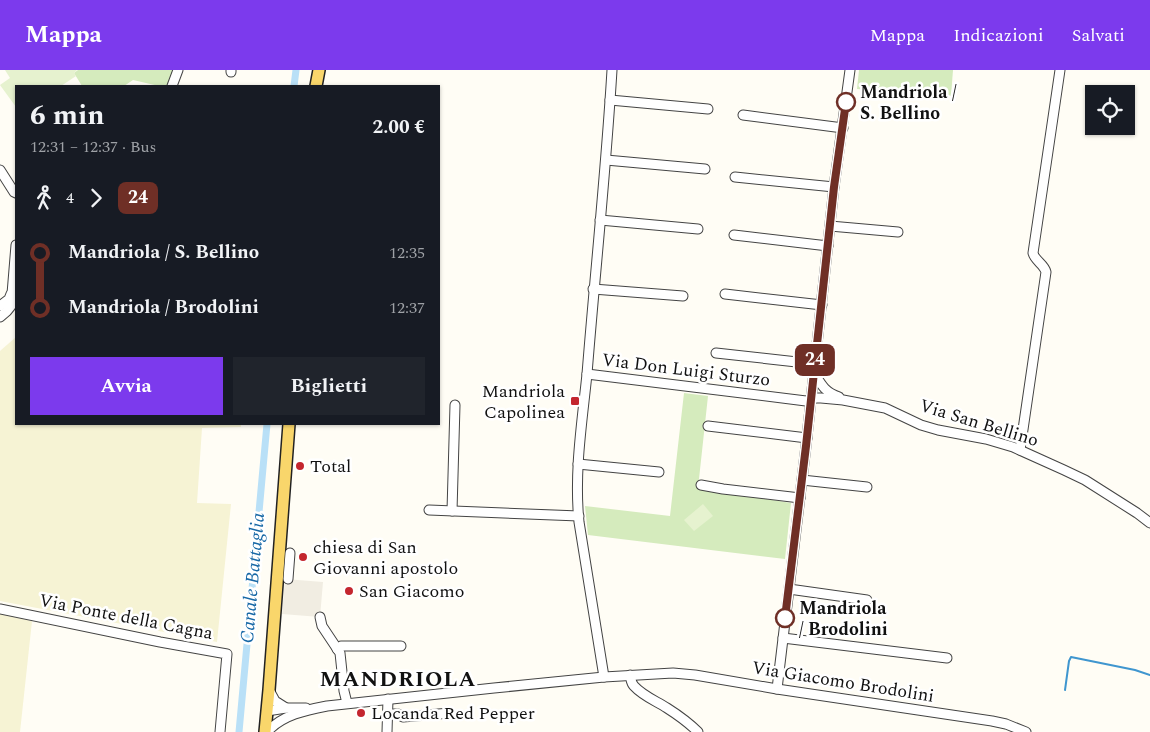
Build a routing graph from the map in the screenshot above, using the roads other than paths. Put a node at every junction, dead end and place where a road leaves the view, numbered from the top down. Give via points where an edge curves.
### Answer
1 (178, 70) edge
2 (319, 70) edge
3 (612, 70) edge
4 (850, 70) edge
5 (1060, 70) edge
6 (172, 85) edge
7 (316, 85) edge
8 (610, 100) junction
9 (708, 109) dead end
10 (743, 115) dead end
11 (843, 128) junction
12 (606, 160) junction
13 (705, 169) dead end
14 (0, 170) edge
15 (735, 177) dead end
16 (834, 187) junction
17 (15, 192) edge
18 (600, 220) junction
19 (830, 226) junction
20 (698, 229) dead end
21 (898, 232) dead end
22 (734, 235) dead end
23 (828, 246) junction
24 (15, 255) edge
25 (593, 289) junction
26 (11, 294) junction
27 (725, 294) dead end
28 (683, 296) dead end
29 (822, 305) junction
30 (0, 306) edge
31 (0, 317) edge
32 (716, 353) dead end
33 (814, 369) junction
34 (586, 374) junction
35 (823, 388) junction
36 (812, 389) junction
37 (811, 400) junction
38 (843, 400) junction
39 (456, 405) dead end
40 (289, 425) edge
41 (708, 426) dead end
42 (807, 438) junction
43 (1020, 450) junction
44 (578, 464) junction
45 (659, 472) dead end
46 (802, 480) junction
47 (701, 485) dead end
48 (867, 487) dead end
49 (800, 498) junction
50 (429, 510) dead end
51 (452, 511) junction
52 (579, 516) junction
53 (1150, 523) edge
54 (290, 553) dead end
55 (288, 579) dead end
56 (789, 589) junction
57 (867, 600) dead end
58 (0, 609) edge
59 (320, 616) dead end
60 (783, 638) junction
61 (401, 646) dead end
62 (337, 649) junction
63 (947, 658) dead end
64 (630, 675) junction
65 (604, 677) junction
66 (777, 689) junction
67 (269, 690) junction
68 (388, 699) junction
69 (346, 703) junction
70 (287, 712) junction
71 (267, 713) junction
72 (450, 713) dead end
73 (388, 714) junction
74 (220, 732) edge
75 (266, 732) edge
76 (387, 732) edge
77 (698, 732) edge
78 (1026, 732) edge

1 - 6 street
2 - 7 main road
3 - 8 street
4 - 11 street
5 - 43 street via 1033,253 1046,272
8 - 9 street
8 - 12 street
10 - 11 street
11 - 16 street
12 - 13 street
12 - 18 street
14 - 17 street
15 - 16 street
16 - 19 street
18 - 20 street
18 - 25 street
19 - 21 street
19 - 23 street
22 - 23 street
23 - 29 street
24 - 26 street
25 - 28 street
25 - 34 street
26 - 30 street
26 - 31 street via 11,306
27 - 29 street
29 - 33 street
32 - 33 street
33 - 35 street, Via San Bellino
33 - 36 street
34 - 37 street, Via Don Luigi Sturzo
34 - 44 street
35 - 36 street
35 - 38 street, Via San Bellino
36 - 37 street
37 - 38 street, Via San Bellino
37 - 42 street
38 - 43 street, Via San Bellino via 884,408 921,425
39 - 51 street
40 - 67 main road
41 - 42 street
42 - 46 street
43 - 53 street, Via San Bellino via 1085,480
44 - 45 street
44 - 52 street
46 - 48 street
46 - 49 street
47 - 49 street
49 - 56 street
50 - 51 street
51 - 52 street
52 - 65 street
54 - 55 street
56 - 57 street
56 - 60 street
58 - 74 street, Via Ponte della Cagna via 227,654
59 - 62 street via 322,626
60 - 63 street
60 - 66 street
61 - 62 street via 342,646
62 - 69 street
64 - 65 street, Via Giacomo Brodolini
64 - 66 street, Via Giacomo Brodolini via 695,675
64 - 77 street via 634,686
65 - 68 street, Via Giacomo Brodolini
66 - 78 street, Via Giacomo Brodolini via 992,721
67 - 70 street
67 - 71 main road
68 - 69 street, Via Giacomo Brodolini
68 - 73 street
69 - 70 street, Via Giacomo Brodolini
70 - 71 street
70 - 75 street
71 - 75 main road
72 - 73 street via 403,718 398,714
73 - 76 street

